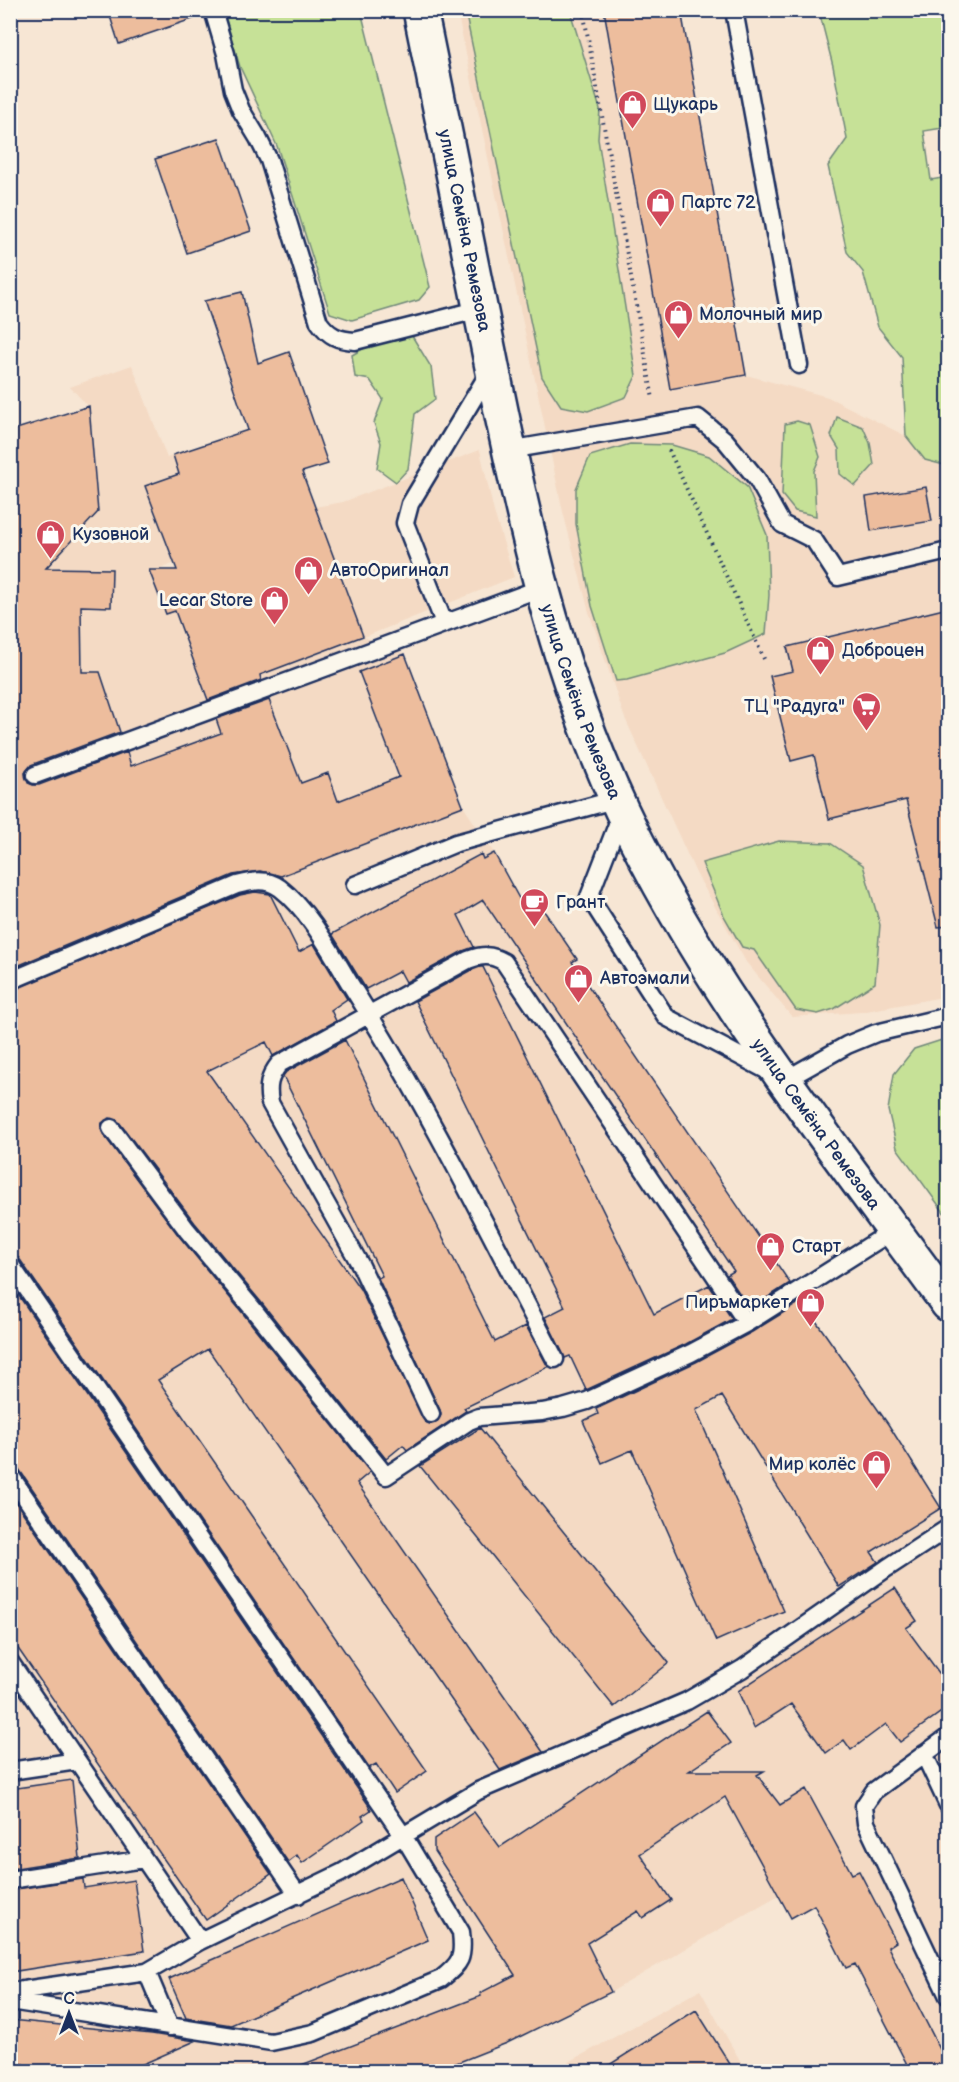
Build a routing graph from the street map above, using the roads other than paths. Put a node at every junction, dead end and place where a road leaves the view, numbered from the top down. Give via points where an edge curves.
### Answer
1 (213, 10) edge
2 (420, 10) edge
3 (734, 10) edge
4 (480, 309) junction
5 (799, 365) dead end
6 (492, 367) junction
7 (509, 450) junction
8 (948, 550) edge
9 (541, 588) junction
10 (444, 623) junction
11 (35, 775) dead end
12 (620, 805) junction
13 (355, 885) dead end
14 (10, 981) edge
15 (369, 1014) junction
16 (948, 1016) edge
17 (785, 1080) junction
18 (111, 1128) dead end
19 (894, 1230) junction
20 (10, 1264) edge
21 (948, 1304) edge
22 (747, 1323) junction
23 (555, 1359) dead end
24 (431, 1413) dead end
25 (10, 1475) edge
26 (948, 1528) edge
27 (11, 1663) edge
28 (948, 1737) edge
29 (924, 1754) junction
30 (78, 1761) junction
31 (10, 1771) edge
32 (948, 1805) edge
33 (404, 1837) junction
34 (144, 1859) junction
35 (10, 1880) edge
36 (298, 1895) junction
37 (200, 1941) junction
38 (147, 1972) junction
39 (10, 1992) edge
40 (948, 1996) edge
41 (10, 2001) edge
42 (170, 2027) junction

1 - 4 lane via 233,90 268,160 319,322 328,333 340,340 355,341
2 - 4 main road, улица Семёна Ремезова
3 - 5 lane
4 - 6 main road, улица Семёна Ремезова
6 - 7 main road, улица Семёна Ремезова
6 - 10 lane via 410,504 405,523
7 - 8 lane via 698,418 725,440 758,479 782,524 814,540 838,577
7 - 9 main road, улица Семёна Ремезова
9 - 10 lane
9 - 12 main road, улица Семёна Ремезова via 593,744
10 - 11 lane
12 - 13 lane via 456,843
12 - 17 main road, улица Семёна Ремезова via 693,944
12 - 17 lane via 589,897 666,1017
14 - 15 lane via 237,885 266,881 279,888 310,922
15 - 22 lane via 468,960 483,955 504,962
15 - 23 lane via 437,1132
15 - 24 lane via 279,1064 270,1075 270,1103 362,1266
16 - 17 lane via 876,1033
17 - 19 main road, улица Семёна Ремезова
18 - 22 lane via 187,1230 386,1476 469,1421 542,1412 587,1401
19 - 21 main road, улица Семёна Ремезова
19 - 22 lane
20 - 33 lane
25 - 36 lane
26 - 33 lane via 742,1669 687,1701 478,1791
27 - 30 lane
28 - 29 lane
29 - 32 lane
29 - 40 lane via 874,1791 864,1806 866,1823
30 - 31 lane
30 - 34 lane
33 - 36 lane
33 - 42 lane via 461,1932 463,1949 457,1966 441,1979 291,2039 271,2042
34 - 35 lane
34 - 37 lane
36 - 37 lane
37 - 38 lane
38 - 39 lane
38 - 42 lane
41 - 42 lane

